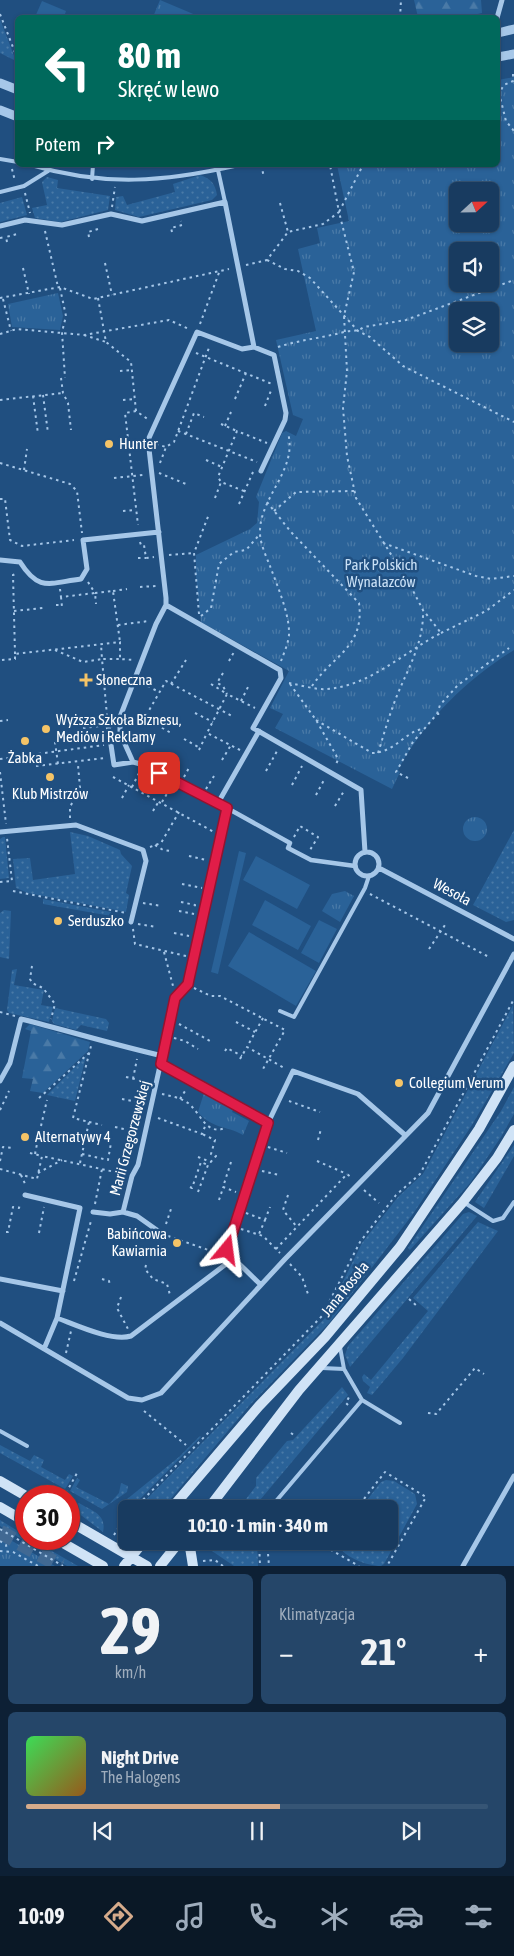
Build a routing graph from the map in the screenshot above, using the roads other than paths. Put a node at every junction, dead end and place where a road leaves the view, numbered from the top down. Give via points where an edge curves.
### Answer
1 (502, 0) edge
2 (498, 15) edge
3 (514, 29) edge
4 (500, 32) edge
5 (514, 54) edge
6 (500, 57) edge
7 (0, 83) edge
8 (15, 89) edge
9 (0, 110) edge
10 (15, 116) edge
11 (0, 159) edge
12 (15, 162) edge
13 (37, 167) edge
14 (92, 167) edge
15 (231, 167) edge
16 (218, 170) junction
17 (48, 171) junction
18 (92, 179) junction
19 (0, 192) edge
20 (225, 202) junction
21 (0, 226) edge
22 (254, 347) junction
23 (261, 471) dead end
24 (159, 532) junction
25 (0, 560) edge
26 (166, 605) junction
27 (119, 724) junction
28 (259, 731) junction
29 (133, 762) junction
30 (218, 803) junction
31 (227, 808) junction
32 (0, 832) edge
33 (365, 852) junction
34 (355, 866) junction
35 (379, 868) junction
36 (369, 876) junction
37 (131, 922) road end
38 (514, 939) edge
39 (514, 954) edge
40 (280, 1011) dead end
41 (163, 1056) junction
42 (161, 1064) junction
43 (514, 1066) edge
44 (0, 1081) edge
45 (268, 1123) junction
46 (514, 1130) edge
47 (405, 1135) junction
48 (26, 1195) dead end
49 (463, 1202) junction
50 (514, 1202) edge
51 (93, 1212) road end
52 (123, 1212) junction
53 (161, 1233) road end
54 (234, 1258) junction
55 (0, 1279) edge
56 (261, 1286) junction
57 (63, 1291) junction
58 (57, 1318) junction
59 (0, 1323) edge
60 (339, 1344) junction
61 (44, 1349) junction
62 (318, 1368) junction
63 (344, 1369) junction
64 (362, 1400) junction
65 (400, 1423) dead end
66 (0, 1431) edge
67 (27, 1446) dead end
68 (514, 1476) edge
69 (0, 1481) edge
70 (15, 1490) edge
71 (179, 1500) edge
72 (215, 1500) edge
73 (277, 1500) edge
74 (0, 1507) edge
75 (15, 1516) edge
76 (80, 1527) edge
77 (75, 1550) edge
78 (137, 1550) edge
79 (173, 1550) edge
80 (192, 1550) edge
81 (132, 1557) junction
82 (196, 1564) edge
83 (103, 1566) edge
84 (124, 1566) edge
85 (147, 1566) edge
86 (160, 1566) edge
87 (463, 1566) edge

1 - 2 street
3 - 4 street
5 - 6 street
7 - 8 street
9 - 10 street
11 - 12 lane
13 - 17 lane
14 - 18 lane
15 - 16 lane
16 - 18 lane via 146,181
16 - 20 lane
17 - 18 lane
17 - 19 lane via 34,181
20 - 21 street via 142,221 111,214 62,225 32,220
20 - 22 street
22 - 23 street via 274,355 285,420
22 - 24 street via 242,349 197,332 148,440 155,473
24 - 25 street via 83,540 87,569 81,579 41,584 20,562
24 - 26 street
26 - 27 street via 122,707
26 - 28 street via 278,668 282,674 253,728
27 - 29 street
27 - 29 street via 108,725 114,765
28 - 30 street
28 - 33 street via 361,790
29 - 30 street
30 - 31 street
31 - 34 street via 290,843 288,848 306,858
31 - 41 street, Marii Grzegorzewskiej via 188,984 175,998
32 - 37 street via 70,825 90,829 143,850 146,861
33 - 34 street via 357,857
33 - 35 street, Wesoła via 375,854
34 - 36 street via 360,874
35 - 36 street
35 - 38 street, Wesoła
36 - 40 lane via 294,1017
39 - 47 street via 428,1113
41 - 42 street, Marii Grzegorzewskiej
41 - 44 street via 21,1019 10,1063
42 - 45 street
42 - 52 street, Marii Grzegorzewskiej via 138,1165
43 - 71 main road, Jana Rosoła via 479,1129 400,1247 325,1337 259,1406
45 - 47 street via 293,1071 358,1094
45 - 54 street via 227,1247
46 - 49 main road, Jana Rosoła
47 - 56 street
48 - 57 street via 80,1208
49 - 50 lane via 493,1221 503,1218
49 - 60 main road, Jana Rosoła
51 - 52 street, Marii Grzegorzewskiej
52 - 53 street via 137,1216
54 - 56 street
54 - 58 street via 132,1336 108,1335
55 - 57 street
56 - 61 street via 166,1388 149,1399 128,1398
57 - 58 street
58 - 61 street
59 - 61 street
60 - 62 main road, Jana Rosoła
60 - 63 lane
62 - 63 lane
62 - 72 main road, Jana Rosoła
63 - 64 lane
64 - 65 lane
64 - 73 lane
66 - 67 lane
68 - 87 street
69 - 70 main road
74 - 75 main road
76 - 81 main road
77 - 83 main road
78 - 81 main road
79 - 86 main road
80 - 82 main road
81 - 84 main road
81 - 85 main road

